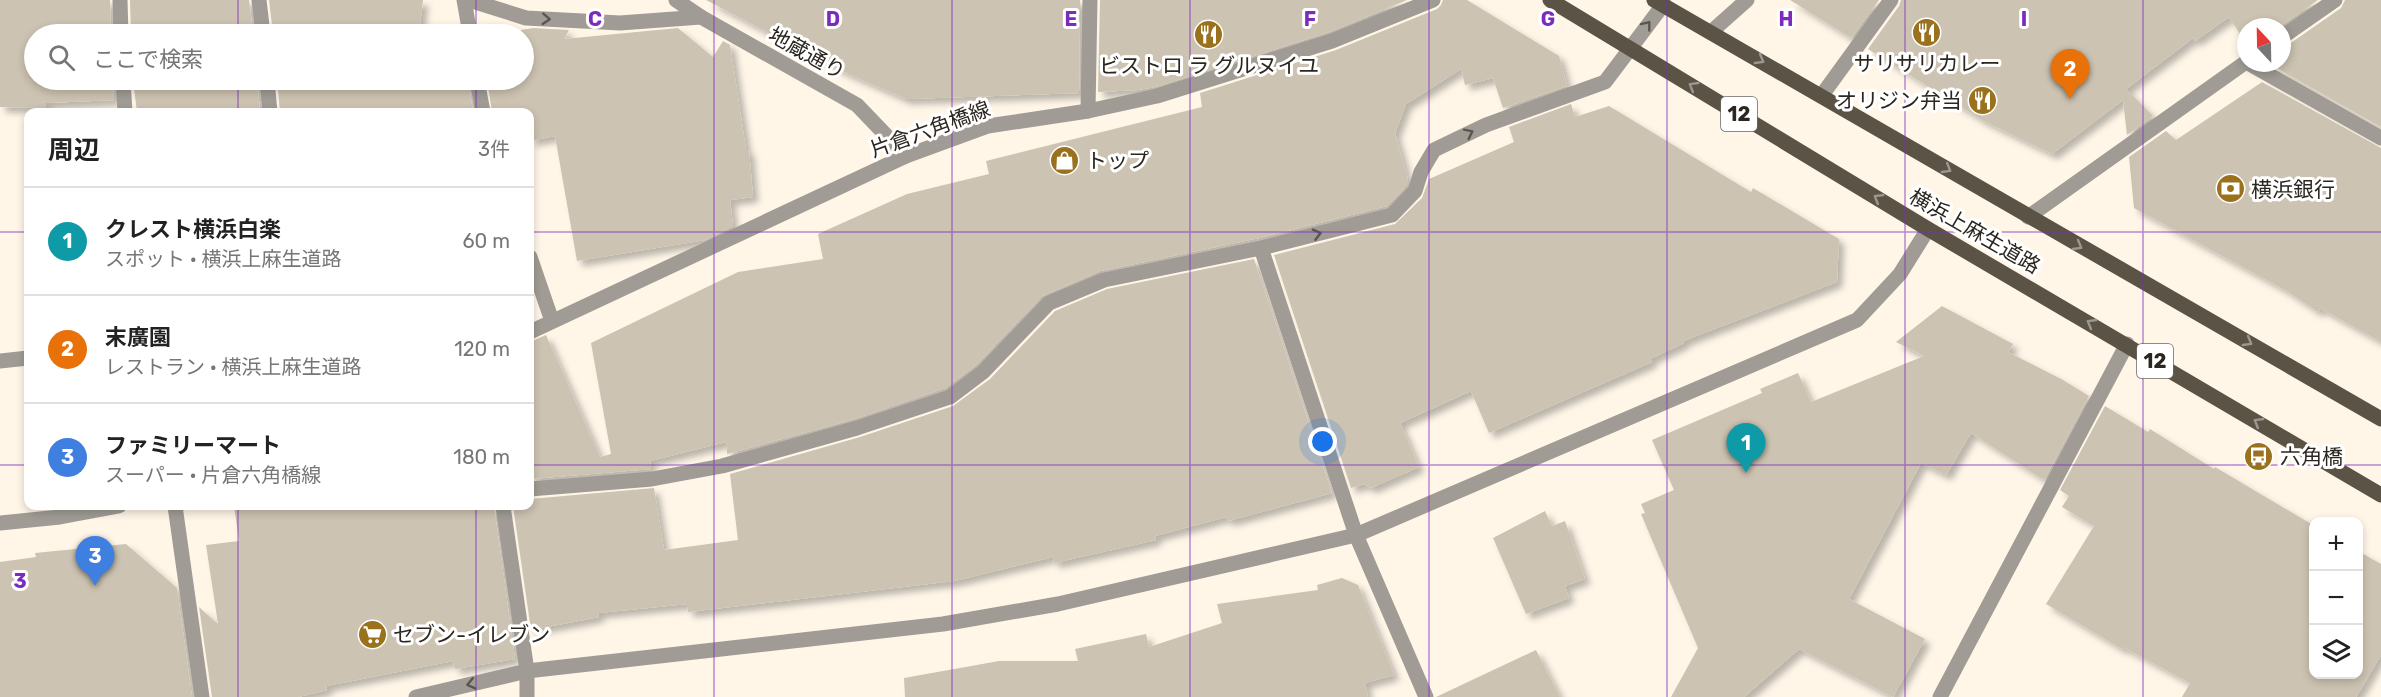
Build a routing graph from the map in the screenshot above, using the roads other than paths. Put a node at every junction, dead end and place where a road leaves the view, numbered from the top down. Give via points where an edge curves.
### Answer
1 (120, 0) edge
2 (259, 0) edge
3 (464, 0) edge
4 (469, 0) edge
5 (676, 0) edge
6 (1090, 0) edge
7 (1433, 0) edge
8 (1550, 0) edge
9 (1747, 0) edge
10 (1891, 0) edge
11 (2335, 0) edge
12 (1660, 2) edge
13 (701, 17) junction
14 (121, 24) edge
15 (262, 24) edge
16 (468, 24) edge
17 (2291, 31) edge
18 (1711, 32) junction
19 (1629, 47) junction
20 (2237, 70) edge
21 (2263, 72) edge
22 (124, 90) edge
23 (268, 90) edge
24 (479, 90) edge
25 (1822, 95) junction
26 (125, 108) edge
27 (270, 108) edge
28 (482, 108) edge
29 (1088, 111) junction
30 (2381, 138) edge
31 (906, 156) junction
32 (2028, 217) junction
33 (1928, 228) junction
34 (1261, 248) junction
35 (534, 269) edge
36 (552, 321) junction
37 (534, 330) edge
38 (2127, 344) junction
39 (24, 358) edge
40 (0, 361) edge
41 (2381, 419) edge
42 (534, 489) edge
43 (2381, 495) edge
44 (95, 510) edge
45 (177, 510) edge
46 (504, 510) edge
47 (0, 522) edge
48 (1356, 535) junction
49 (526, 671) junction
50 (202, 697) edge
51 (416, 697) edge
52 (527, 697) edge
53 (1426, 697) edge
54 (1940, 697) edge

1 - 14 street
2 - 15 street
3 - 16 street
4 -> 13 street via 526,18 620,23
5 - 13 street, 地蔵通り
6 - 29 street
7 - 29 street, 片倉六角橋線 via 1332,41 1157,96
8 - 19 main road, 横浜上麻生道路 / 12
9 - 18 street
10 - 25 street
11 - 17 street
12 - 18 main road, 横浜上麻生道路
19 -> 12 street
13 - 31 street, 地蔵通り via 857,105
18 -> 25 main road, 横浜上麻生道路
33 -> 19 main road, 横浜上麻生道路 / 12
34 -> 19 street via 1392,215 1415,191 1434,150 1486,124 1605,82
20 - 32 street
21 - 30 street
22 - 26 street
23 - 27 street
24 - 28 street
25 -> 32 main road, 横浜上麻生道路
29 - 31 street, 片倉六角橋線 via 988,126
31 - 36 street, 片倉六角橋線
32 -> 41 main road, 横浜上麻生道路
38 -> 33 main road, 横浜上麻生道路 / 12
33 - 48 street via 1900,274 1857,320
34 - 42 street via 1104,280 1049,303 983,372 950,397 857,428 722,466 652,479
34 - 48 street
35 - 36 street
36 - 37 street, 片倉六角橋線
43 -> 38 main road, 横浜上麻生道路 / 12
38 - 54 street
39 - 40 street
44 - 47 street
45 - 50 street
46 - 49 street
48 - 49 street via 1058,604 943,624
48 - 53 street
49 -> 51 street
49 - 52 street

